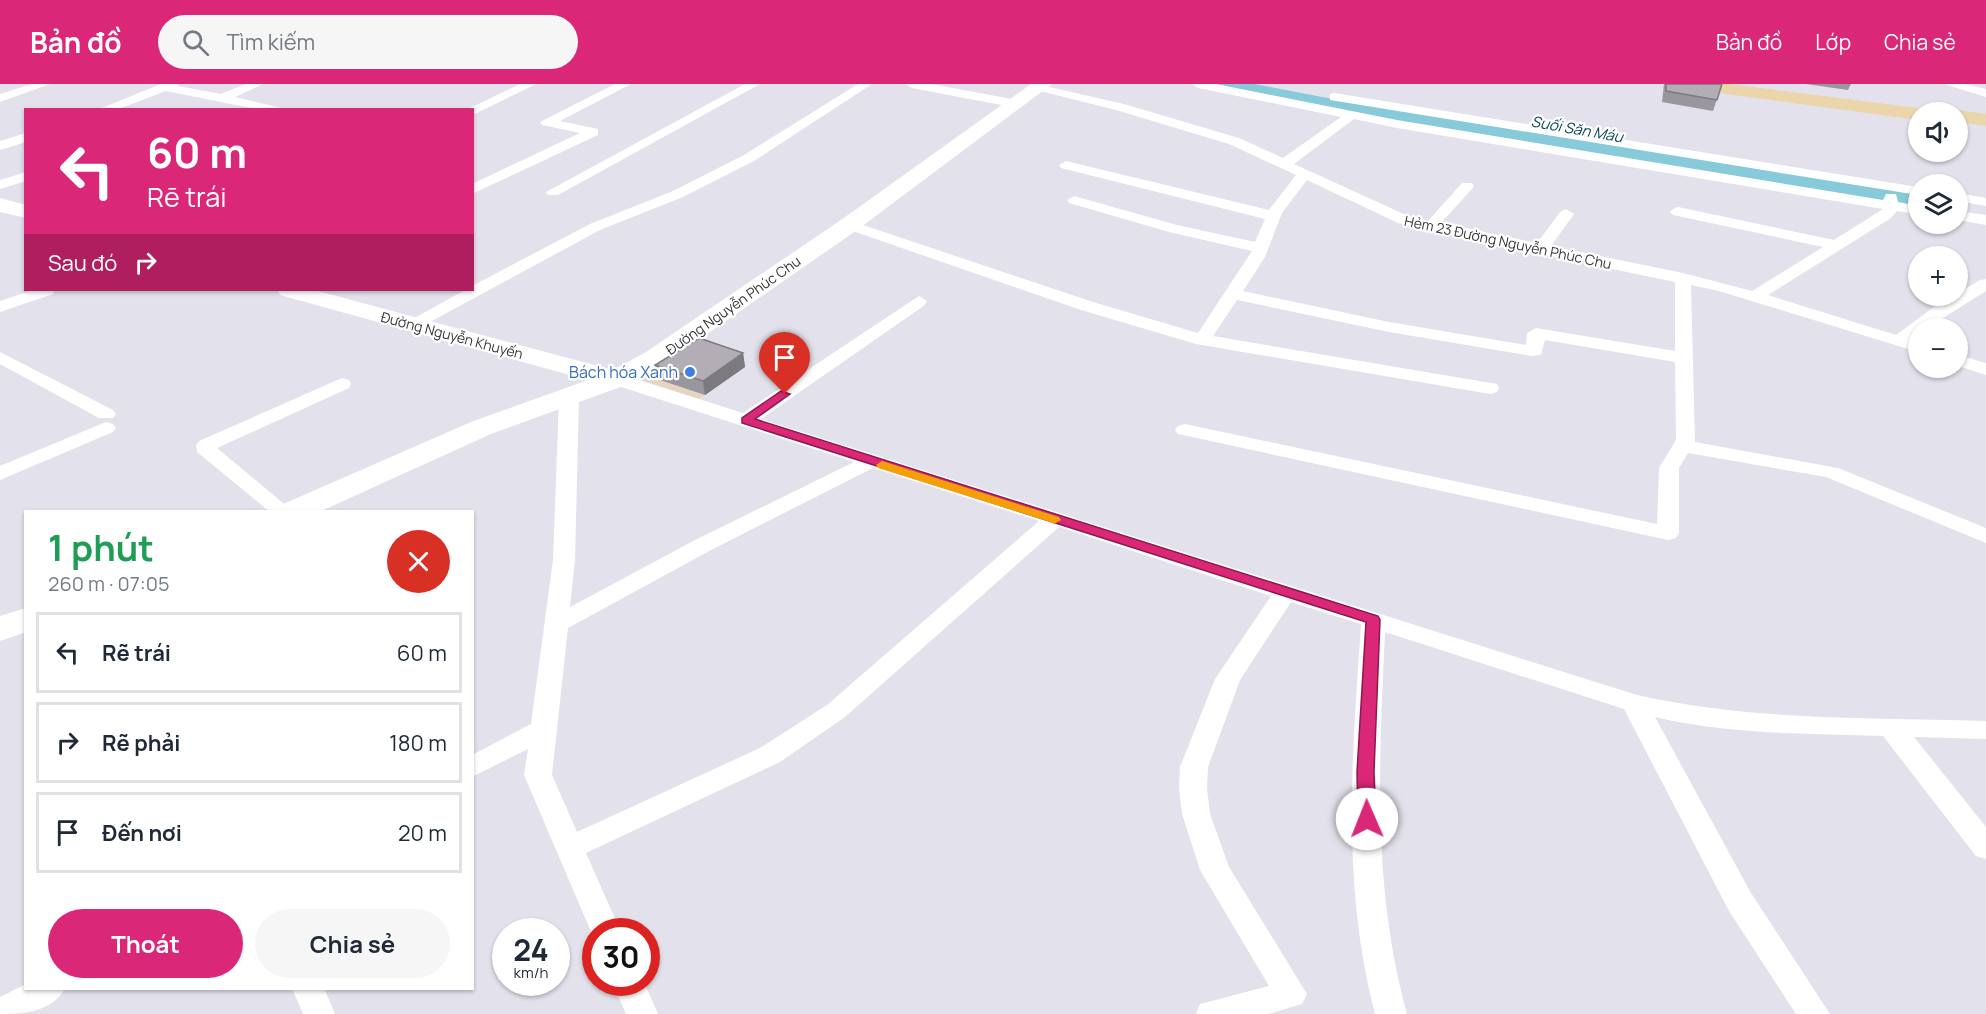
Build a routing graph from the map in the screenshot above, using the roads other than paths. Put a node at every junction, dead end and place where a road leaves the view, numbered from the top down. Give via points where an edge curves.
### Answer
1 (44, 84) edge
2 (257, 84) edge
3 (530, 84) edge
4 (625, 84) edge
5 (754, 84) edge
6 (866, 84) edge
7 (912, 84) edge
8 (1198, 84) edge
9 (1262, 84) edge
10 (1689, 84) edge
11 (1950, 84) edge
12 (1041, 85) edge
13 (1735, 85) edge
14 (169, 86) edge
15 (1986, 93) edge
16 (0, 98) edge
17 (220, 98) junction
18 (1017, 104) junction
19 (108, 108) edge
20 (272, 108) edge
21 (1908, 108) edge
22 (474, 109) edge
23 (1908, 113) edge
24 (1352, 116) junction
25 (1968, 117) edge
26 (1986, 120) edge
27 (1968, 122) edge
28 (1986, 125) edge
29 (24, 138) edge
30 (0, 146) edge
31 (1284, 164) junction
32 (1066, 165) dead end
33 (1304, 174) junction
34 (24, 177) edge
35 (0, 185) edge
36 (1467, 186) dead end
37 (1892, 187) junction
38 (474, 189) edge
39 (1908, 189) edge
40 (553, 192) dead end
41 (1968, 199) edge
42 (1074, 200) dead end
43 (1986, 202) edge
44 (1891, 206) junction
45 (1908, 209) edge
46 (1678, 212) dead end
47 (1566, 214) dead end
48 (1273, 216) junction
49 (1968, 217) edge
50 (1986, 220) edge
51 (849, 225) junction
52 (1430, 227) junction
53 (1838, 246) junction
54 (1260, 248) junction
55 (1540, 251) junction
56 (1683, 278) junction
57 (1986, 284) edge
58 (44, 291) edge
59 (292, 291) edge
60 (1233, 294) junction
61 (1755, 296) junction
62 (919, 301) dead end
63 (0, 308) edge
64 (411, 325) junction
65 (1202, 340) junction
66 (1900, 340) junction
67 (1908, 343) edge
68 (0, 357) edge
69 (1683, 358) junction
70 (1968, 363) edge
71 (1986, 369) edge
72 (616, 379) junction
73 (342, 384) dead end
74 (1490, 388) dead end
75 (569, 398) junction
76 (746, 420) junction
77 (1185, 430) dead end
78 (1683, 446) junction
79 (871, 461) junction
80 (0, 474) edge
81 (281, 510) edge
82 (296, 510) edge
83 (1054, 520) junction
84 (1986, 536) edge
85 (1286, 591) junction
86 (24, 620) edge
87 (1373, 620) junction
88 (557, 624) junction
89 (0, 629) edge
90 (1634, 703) junction
91 (1891, 727) junction
92 (544, 729) junction
93 (1986, 730) edge
94 (474, 766) edge
95 (570, 848) junction
96 (1986, 848) edge
97 (600, 918) edge
98 (45, 990) edge
99 (309, 990) edge
100 (634, 996) edge
101 (0, 1013) edge
102 (319, 1014) edge
103 (642, 1014) edge
104 (1212, 1014) edge
105 (1391, 1014) edge
106 (1814, 1014) edge

1 - 16 street
2 - 17 street
3 - 22 street
4 - 38 street via 548,122 593,132
5 - 40 street
6 - 64 street via 749,158 685,191 595,227
7 - 18 street
8 - 24 street
9 - 37 street
10 - 23 main road
11 - 15 street
12 - 18 street, Đường Nguyễn Phúc Chu
12 - 31 street, Hẻm 23 Đường Nguyễn Phúc Chu via 1207,133
13 - 21 main road
14 - 17 street
14 - 19 street
17 - 20 street
18 - 51 street, Đường Nguyễn Phúc Chu
24 - 31 street
24 - 44 street
25 - 26 main road
27 - 28 main road
29 - 30 street
31 - 33 street, Hẻm 23 Đường Nguyễn Phúc Chu
32 - 48 street
33 - 48 street
33 - 52 street, Hẻm 23 Đường Nguyễn Phúc Chu via 1390,216
34 - 35 street
36 - 52 street
37 - 39 street
37 - 44 street
41 - 43 street
42 - 54 street via 1174,229
44 - 45 street
44 - 53 street via 1886,215
46 - 53 street
47 - 55 street
48 - 54 street
49 - 50 street
51 - 65 street via 1087,306
51 - 72 street, Đường Nguyễn Phúc Chu via 654,358
52 - 55 street, Hẻm 23 Đường Nguyễn Phúc Chu
53 - 61 street
54 - 60 street
55 - 56 street, Hẻm 23 Đường Nguyễn Phúc Chu
56 - 61 street, Hẻm 23 Đường Nguyễn Phúc Chu
56 - 69 street
57 - 66 street
58 - 63 street
59 - 64 street, Đường Nguyễn Khuyến
60 - 65 street
60 - 69 street via 1389,327 1532,351 1536,333
61 - 66 street, Hẻm 23 Đường Nguyễn Phúc Chu
62 - 76 street
64 - 72 street, Đường Nguyễn Khuyến
65 - 74 street
66 - 67 street, Hẻm 23 Đường Nguyễn Phúc Chu
68 - 80 street via 106,421
69 - 78 street
70 - 71 street
72 - 75 street, Đường Nguyễn Phúc Chu
72 - 76 street
73 - 81 street via 206,445 207,452
75 - 82 street, Đường Nguyễn Phúc Chu via 481,428
75 - 88 street via 564,560
76 - 79 street
77 - 78 street via 1668,533 1669,468
78 - 84 street via 1831,472
79 - 83 street
79 - 88 street via 702,544
83 - 85 street
83 - 95 street via 836,711 789,743
85 - 87 street
85 - 104 street via 1228,679 1194,767 1193,788 1196,814 1215,870 1291,994
86 - 89 street
87 - 90 street
87 - 105 street via 1366,772 1369,912
88 - 92 street
90 - 91 street via 1685,715 1751,722
90 - 106 street via 1740,902
91 - 93 street
91 - 96 street
92 - 94 street
92 - 95 street via 538,775
95 - 97 street
98 - 101 street
99 - 102 street
100 - 103 street

